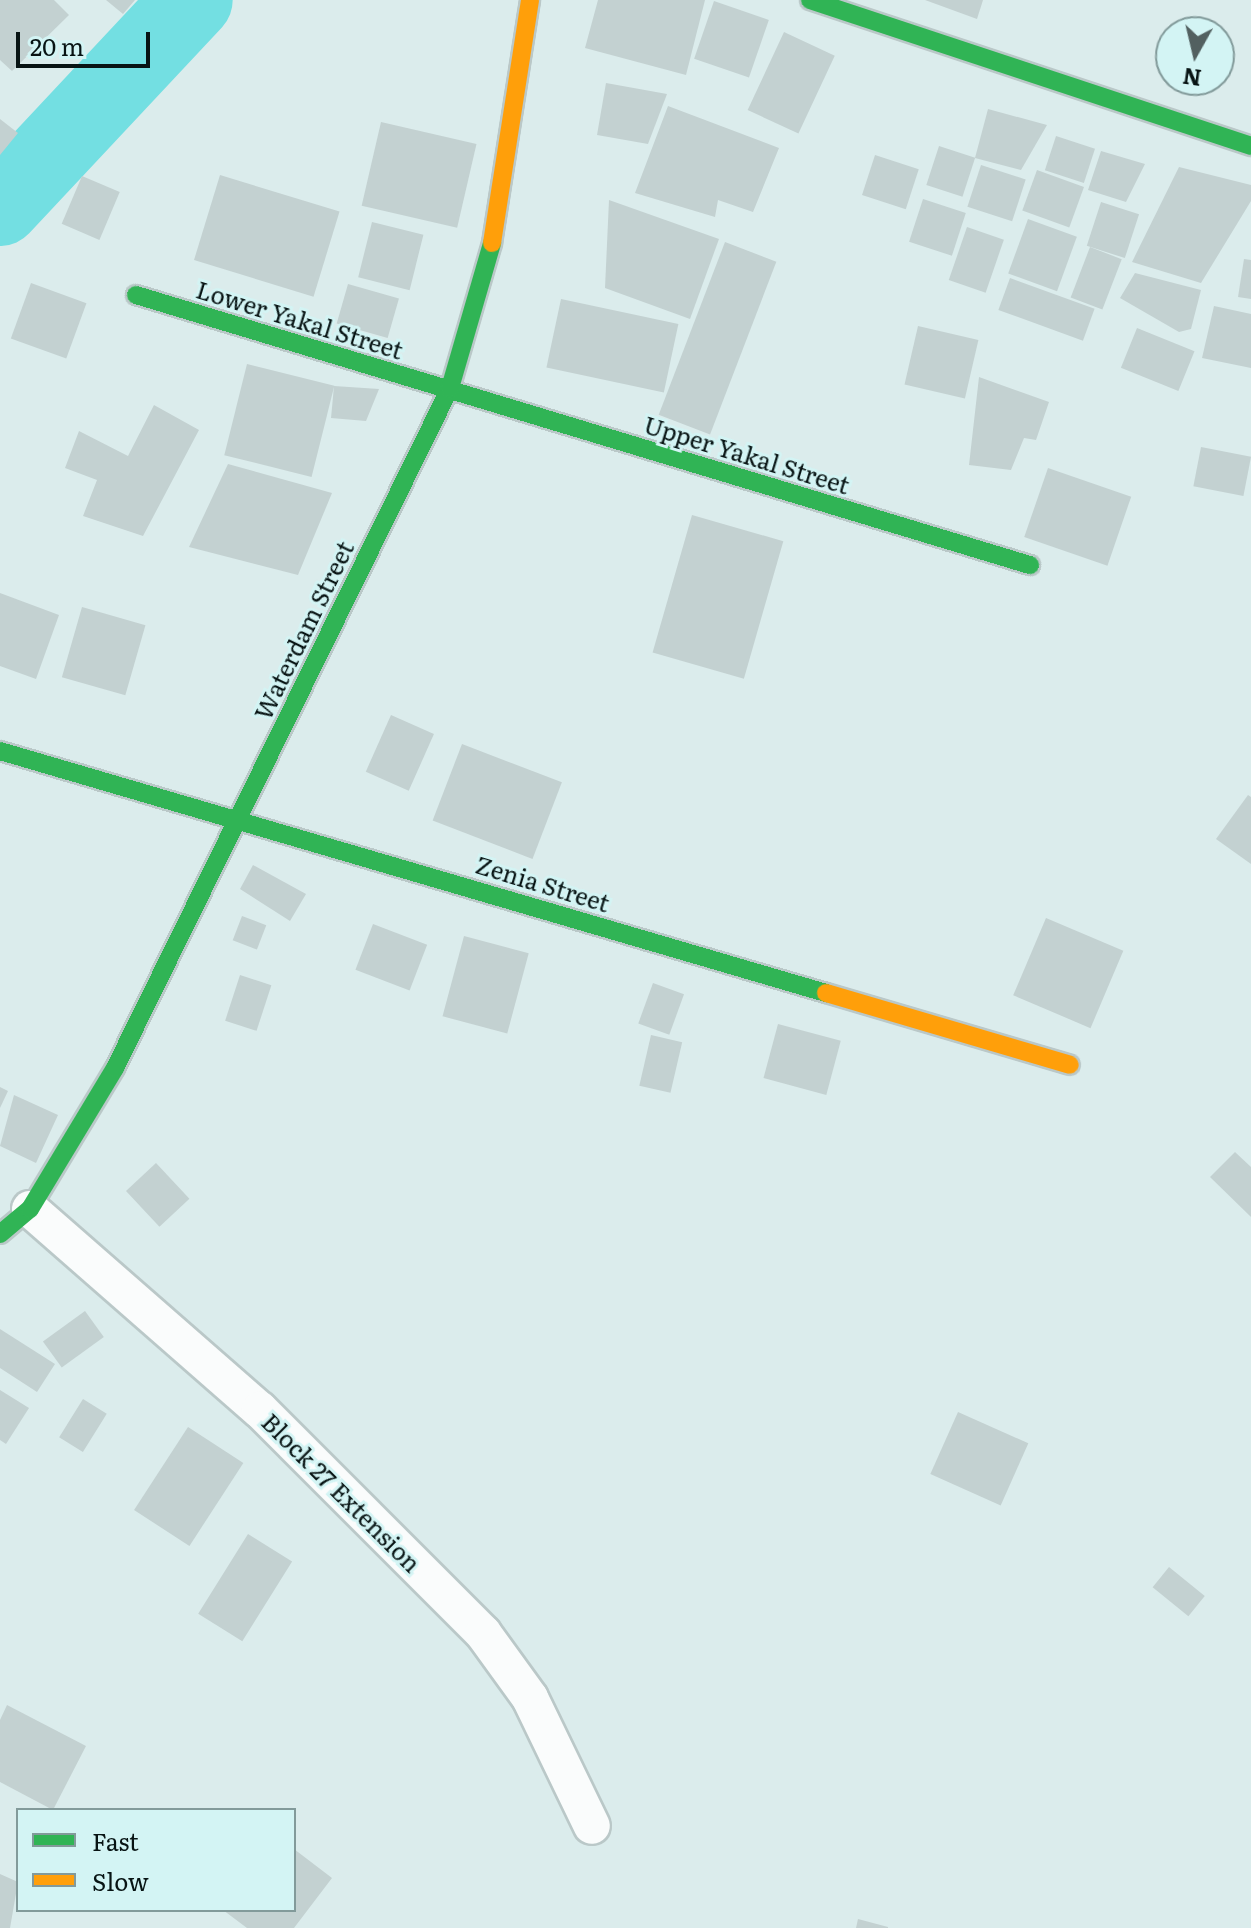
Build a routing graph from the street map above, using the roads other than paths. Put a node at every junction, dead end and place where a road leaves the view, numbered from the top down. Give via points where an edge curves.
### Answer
1 (530, 0) edge
2 (810, 0) edge
3 (1251, 146) edge
4 (136, 295) dead end
5 (450, 388) junction
6 (1030, 565) dead end
7 (0, 751) edge
8 (237, 816) junction
9 (1070, 1065) dead end
10 (30, 1209) junction
11 (0, 1234) edge
12 (592, 1826) dead end

1 - 5 street, Waterdam Street via 489,261
2 - 3 street
4 - 5 street, Lower Yakal Street
5 - 6 street, Upper Yakal Street
5 - 8 street, Waterdam Street
7 - 8 street, Zenia Street
8 - 9 street, Zenia Street
8 - 10 street, Waterdam Street via 115,1068
10 - 11 street, Waterdam Street
10 - 12 street, Block 27 Extension via 260,1410 483,1633 530,1698

